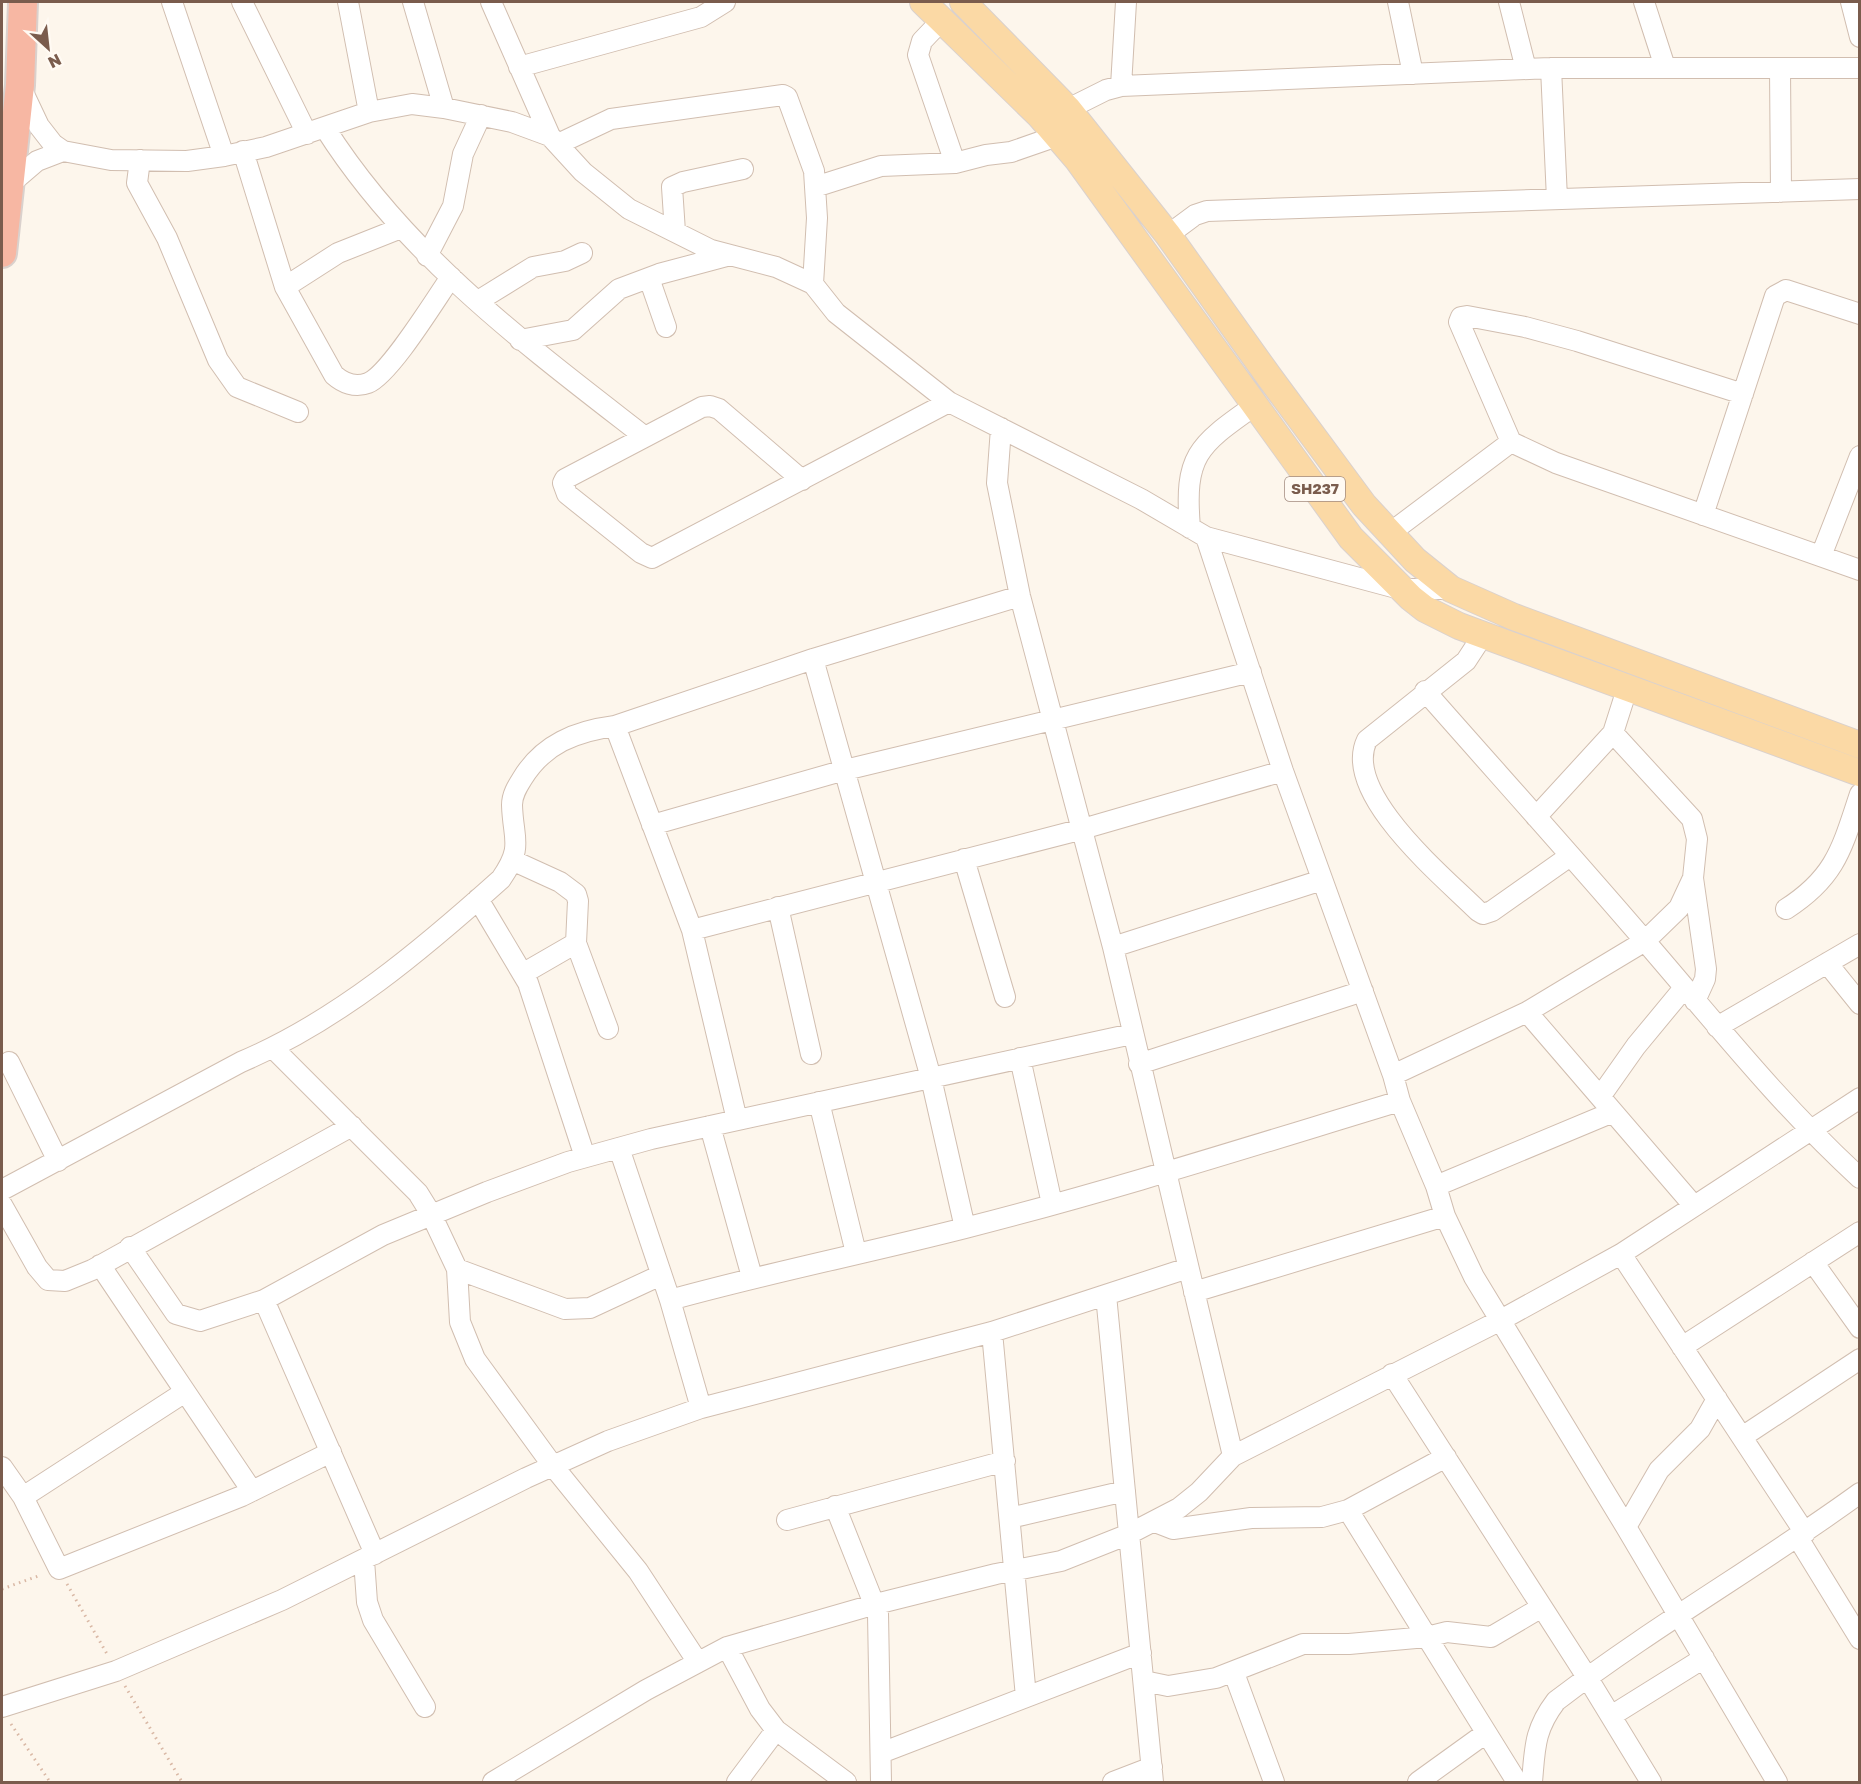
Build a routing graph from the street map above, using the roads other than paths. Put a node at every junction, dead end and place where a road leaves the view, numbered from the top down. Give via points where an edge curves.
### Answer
1 (23, 2) edge
2 (172, 2) edge
3 (242, 2) edge
4 (348, 2) edge
5 (413, 2) edge
6 (491, 2) edge
7 (923, 2) edge
8 (963, 2) edge
9 (1126, 2) edge
10 (1398, 2) edge
11 (1509, 2) edge
12 (1644, 2) edge
13 (1851, 2) edge
14 (712, 5) edge
15 (942, 20) junction
16 (1860, 37) edge
17 (519, 67) junction
18 (1665, 67) junction
19 (1551, 68) junction
20 (1860, 68) edge
21 (1526, 69) junction
22 (1780, 69) junction
23 (1413, 74) junction
24 (20, 86) junction
25 (1121, 86) junction
26 (444, 108) junction
27 (1068, 108) junction
28 (369, 112) junction
29 (480, 115) junction
30 (316, 131) junction
31 (1057, 136) junction
32 (554, 140) junction
33 (63, 151) junction
34 (243, 151) junction
35 (224, 156) junction
36 (140, 160) junction
37 (955, 163) junction
38 (743, 169) dead end
39 (9, 185) junction
40 (815, 187) junction
41 (1860, 189) edge
42 (1781, 192) junction
43 (1557, 199) junction
44 (401, 228) junction
45 (675, 232) junction
46 (1168, 235) junction
47 (582, 253) dead end
48 (2, 254) edge
49 (730, 255) junction
50 (427, 256) junction
51 (451, 277) junction
52 (649, 278) junction
53 (813, 284) junction
54 (285, 287) junction
55 (478, 301) junction
56 (1860, 314) edge
57 (666, 327) dead end
58 (520, 340) junction
59 (1743, 394) junction
60 (949, 402) junction
61 (1254, 406) junction
62 (298, 412) dead end
63 (1001, 428) junction
64 (645, 437) junction
65 (1511, 442) junction
66 (1860, 456) edge
67 (802, 480) junction
68 (1703, 514) junction
69 (1390, 532) junction
70 (1198, 533) junction
71 (1821, 556) junction
72 (1860, 570) edge
73 (1400, 589) junction
74 (1451, 589) junction
75 (1020, 597) junction
76 (1483, 635) junction
77 (813, 659) junction
78 (1251, 672) junction
79 (1627, 688) junction
80 (1425, 692) junction
81 (1052, 721) junction
82 (615, 726) junction
83 (1613, 733) junction
84 (1860, 745) edge
85 (845, 770) junction
86 (1283, 771) junction
87 (1860, 773) edge
88 (1860, 794) edge
89 (1536, 817) junction
90 (652, 825) junction
91 (1079, 830) junction
92 (1570, 856) junction
93 (964, 859) junction
94 (514, 861) junction
95 (1693, 878) junction
96 (1322, 880) junction
97 (876, 881) junction
98 (478, 899) junction
99 (778, 907) junction
100 (1786, 909) dead end
101 (692, 930) junction
102 (1645, 940) junction
103 (576, 943) junction
104 (1860, 944) edge
105 (1113, 947) junction
106 (1827, 963) junction
107 (524, 973) junction
108 (1363, 991) junction
109 (1689, 994) junction
110 (1005, 997) dead end
111 (1860, 1004) edge
112 (1527, 1012) junction
113 (1716, 1027) junction
114 (608, 1029) dead end
115 (1131, 1034) junction
116 (273, 1048) junction
117 (811, 1054) dead end
118 (1020, 1058) junction
119 (9, 1062) dead end
120 (1139, 1064) junction
121 (1393, 1075) junction
122 (931, 1078) junction
123 (1600, 1097) junction
124 (1860, 1098) edge
125 (1400, 1101) junction
126 (819, 1102) junction
127 (1613, 1112) junction
128 (737, 1120) junction
129 (352, 1126) junction
130 (710, 1126) junction
131 (1809, 1130) junction
132 (619, 1148) junction
133 (585, 1157) junction
134 (58, 1161) junction
135 (1164, 1174) junction
136 (1860, 1178) edge
137 (1436, 1186) junction
138 (2, 1190) edge
139 (1052, 1204) junction
140 (2, 1205) edge
141 (1694, 1206) junction
142 (432, 1214) junction
143 (1445, 1216) junction
144 (965, 1228) junction
145 (1860, 1232) edge
146 (130, 1247) junction
147 (856, 1253) junction
148 (1621, 1254) junction
149 (1813, 1262) junction
150 (100, 1265) junction
151 (1188, 1268) junction
152 (457, 1269) junction
153 (661, 1275) junction
154 (752, 1277) junction
155 (1194, 1292) junction
156 (1106, 1295) junction
157 (264, 1300) junction
158 (670, 1300) junction
159 (1500, 1321) junction
160 (1860, 1328) edge
161 (992, 1332) junction
162 (1682, 1347) junction
163 (1860, 1359) edge
164 (1392, 1374) junction
165 (185, 1392) junction
166 (1717, 1399) junction
167 (701, 1408) junction
168 (1742, 1437) junction
169 (331, 1452) junction
170 (1233, 1456) junction
171 (1446, 1457) junction
172 (1005, 1461) junction
173 (553, 1466) junction
174 (2, 1467) edge
175 (252, 1491) junction
176 (1125, 1491) junction
177 (1860, 1493) edge
178 (23, 1497) junction
179 (835, 1506) junction
180 (1348, 1510) junction
181 (1010, 1518) junction
182 (787, 1520) dead end
183 (1155, 1522) junction
184 (1626, 1527) junction
185 (1130, 1534) junction
186 (1801, 1535) junction
187 (370, 1557) junction
188 (1015, 1570) junction
189 (876, 1605) junction
190 (1542, 1607) junction
191 (1852, 1609) edge
192 (1679, 1615) junction
193 (1427, 1637) junction
194 (1860, 1639) edge
195 (727, 1647) junction
196 (1141, 1653) junction
197 (1704, 1658) junction
198 (697, 1661) junction
199 (1234, 1673) junction
200 (1587, 1677) junction
201 (1144, 1680) junction
202 (1026, 1697) junction
203 (425, 1707) dead end
204 (4, 1713) edge
205 (1611, 1716) junction
206 (776, 1730) junction
207 (1486, 1734) junction
208 (881, 1753) junction
209 (1153, 1775) edge
210 (493, 1782) edge
211 (737, 1782) edge
212 (846, 1782) edge
213 (881, 1782) edge
214 (1113, 1782) edge
215 (1274, 1782) edge
216 (1418, 1782) edge
217 (1517, 1782) edge
218 (1532, 1782) edge
219 (1651, 1782) edge
220 (1777, 1782) edge

1 - 24 highway
2 - 35 street
3 - 30 street
4 - 28 street
5 - 26 street
6 - 17 street
7 - 15 main road, SH237
8 - 27 main road, SH237
9 - 25 street
10 - 23 street
11 - 21 street
12 - 18 street
13 - 16 street
14 - 17 street via 701,17
15 - 31 main road, SH237
15 - 37 street via 922,41 918,55
17 - 32 street
18 - 19 street
18 - 22 street
19 - 21 street
19 - 43 street
20 - 22 street
21 - 23 street
22 - 42 street
23 - 25 street
24 - 33 street via 42,131
24 - 39 highway
25 - 27 street
26 - 28 street via 412,104
26 - 29 street
27 - 46 main road, SH237
28 - 30 street
29 - 32 street via 512,122
29 - 50 street via 463,154 453,206
30 - 34 street
30 - 44 street via 345,159
31 - 37 street via 1011,152
31 - 61 main road, SH237
32 - 40 street via 611,119 783,95 790,102 814,171
32 - 45 street via 583,172 629,209
33 - 36 street via 111,160
33 - 39 street via 37,161
34 - 35 street
34 - 54 street
35 - 36 street via 187,161
36 - 62 street via 137,183 167,238 229,378 237,387
37 - 40 street via 881,166
38 - 45 street via 672,187
39 - 48 highway
40 - 53 street
41 - 42 street
42 - 43 street
43 - 46 street via 1207,211
44 - 50 street
44 - 54 street via 320,262
45 - 49 street
46 - 69 main road, SH237 via 1364,505
47 - 55 street via 524,271
49 - 52 street
49 - 53 street via 776,267
50 - 51 street
51 - 54 street via 383,372 366,384 357,385 346,384 334,375
51 - 55 street
52 - 57 street
52 - 58 street via 619,289 573,330
53 - 60 street via 836,313
55 - 58 street
56 - 59 street via 1780,291 1775,296
58 - 64 street
59 - 65 street via 1535,329 1461,317 1462,329
59 - 68 street
60 - 63 street
60 - 67 street
61 - 70 street via 1213,435 1198,454 1187,491
61 - 73 main road, SH237 via 1351,538
63 - 70 street via 1141,499
63 - 75 street via 997,483
64 - 67 street via 710,406 719,409
64 - 67 street via 563,483 567,494 647,556 659,555
65 - 68 street via 1556,463
65 - 69 street
66 - 71 street
68 - 71 street
69 - 74 main road, SH237 via 1415,561
70 - 73 street
70 - 78 street
71 - 72 street
73 - 74 street
73 - 76 main road, SH237 via 1425,609
74 - 84 main road, SH237 via 1514,617
75 - 77 street
75 - 81 street
76 - 79 main road, SH237
76 - 80 street via 1466,661
77 - 82 street
77 - 85 street
78 - 81 street
78 - 86 street
79 - 83 street
79 - 87 main road, SH237
80 - 89 street
80 - 92 street via 1375,732 1362,750 1366,783 1380,809 1484,914
81 - 85 street
81 - 91 street
82 - 90 street
82 - 94 street via 583,731 556,743 525,773 512,804 517,846
83 - 89 street
83 - 95 street via 1688,812 1697,839
85 - 90 street
85 - 97 street
86 - 91 street
86 - 96 street
88 - 100 street via 1833,865 1817,886
89 - 92 street
90 - 101 street
91 - 93 street
91 - 105 street
92 - 102 street
93 - 97 street
93 - 110 street
94 - 98 street
94 - 103 street via 560,882 576,894
95 - 102 street via 1679,908
95 - 109 street via 1706,969 1705,979
96 - 105 street
96 - 108 street
97 - 99 street
97 - 122 street
98 - 107 street
98 - 116 street via 344,1007
99 - 101 street
99 - 117 street
101 - 128 street
102 - 109 street
102 - 112 street
103 - 107 street
103 - 114 street
104 - 106 street
105 - 115 street
106 - 111 street
106 - 113 street
107 - 133 street
108 - 120 street
108 - 121 street
109 - 113 street
109 - 123 street via 1636,1046
112 - 121 street
112 - 123 street
113 - 131 street
115 - 118 street
115 - 120 street
116 - 129 street
116 - 134 street
118 - 122 street
118 - 139 street
119 - 134 street
120 - 135 street
121 - 125 street
122 - 126 street
122 - 144 street
123 - 127 street
124 - 131 street
125 - 135 street
125 - 137 street
126 - 128 street
126 - 147 street
127 - 137 street
127 - 141 street
128 - 130 street
129 - 142 street via 397,1170
129 - 146 street
130 - 132 street
130 - 154 street
131 - 136 street
131 - 141 street
132 - 133 street
132 - 153 street
133 - 142 street
134 - 138 street
135 - 139 street
135 - 151 street
137 - 143 street
139 - 144 street
140 - 150 street via 48,1280 65,1281
141 - 148 street
142 - 152 street
142 - 157 street via 334,1260
143 - 155 street
143 - 159 street
144 - 147 street
145 - 149 street
146 - 150 street
146 - 157 street via 176,1314 200,1321
147 - 154 street
148 - 159 street
148 - 162 street
149 - 160 street
149 - 162 street
150 - 165 street
151 - 155 street
151 - 156 street
152 - 153 street via 565,1309 579,1310
152 - 173 street via 464,1337
153 - 158 street
154 - 158 street
155 - 170 street
156 - 161 street
156 - 176 street
157 - 169 street
158 - 167 street
159 - 164 street
159 - 184 street
161 - 167 street
161 - 172 street
162 - 166 street
163 - 168 street
164 - 170 street
164 - 171 street
165 - 175 street
165 - 178 street
166 - 168 street
166 - 184 street via 1700,1429 1659,1470
167 - 173 street via 608,1441
168 - 186 street
169 - 175 street
169 - 187 street
170 - 183 street via 1199,1492
171 - 180 street
171 - 190 street
172 - 179 street
172 - 181 street
173 - 187 street
173 - 198 street via 638,1571
174 - 178 street
175 - 178 street via 59,1569
176 - 181 street
176 - 185 street
177 - 186 street
179 - 182 street
179 - 189 street
180 - 183 street via 1323,1517 1251,1518 1173,1529
180 - 193 street
181 - 188 street
183 - 185 street
184 - 192 street
185 - 188 street via 1061,1561
185 - 196 street
186 - 191 street
186 - 192 street
187 - 203 street via 367,1602 373,1620
187 - 204 street via 282,1600 116,1671
188 - 189 street
188 - 202 street
189 - 195 street
189 - 208 street
190 - 193 street via 1491,1638 1447,1632
190 - 200 street
191 - 194 street
192 - 197 street
192 - 200 street
193 - 199 street via 1304,1644
193 - 207 street
195 - 198 street
195 - 206 street via 760,1709
196 - 201 street
196 - 202 street
197 - 205 street
197 - 220 street
198 - 210 street
199 - 201 street via 1180,1686
199 - 215 street
200 - 205 street
200 - 218 street via 1556,1701 1543,1718 1536,1737
201 - 209 street
202 - 208 street
205 - 219 street
206 - 211 street
206 - 212 street
207 - 216 street
207 - 217 street
208 - 213 street
209 - 214 street

